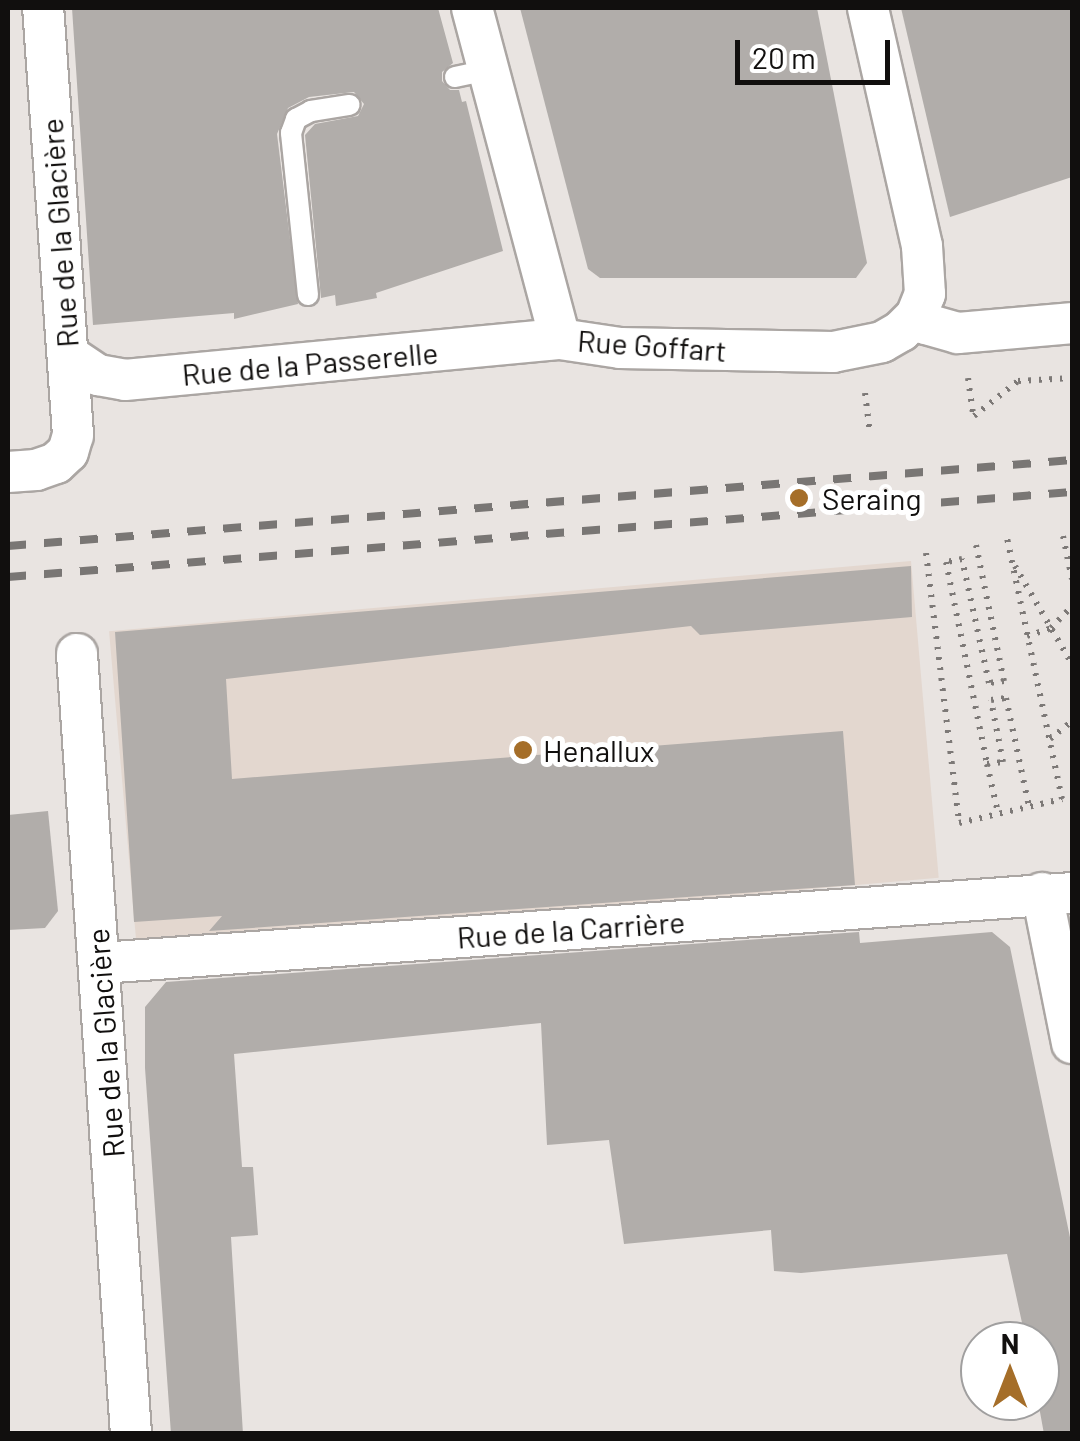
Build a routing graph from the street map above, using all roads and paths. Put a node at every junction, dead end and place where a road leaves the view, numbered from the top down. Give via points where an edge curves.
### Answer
1 (43, 8) edge
2 (472, 8) edge
3 (868, 8) edge
4 (350, 104) dead end
5 (308, 295) dead end
6 (916, 316) junction
7 (1072, 324) edge
8 (560, 339) junction
9 (68, 354) junction
10 (1072, 378) edge
11 (969, 383) dead end
12 (8, 472) edge
13 (1063, 536) dead end
14 (1007, 539) dead end
15 (976, 545) dead end
16 (926, 552) dead end
17 (1012, 560) junction
18 (1072, 579) edge
19 (1072, 606) edge
20 (1051, 628) junction
21 (1028, 636) junction
22 (77, 654) dead end
23 (1072, 664) edge
24 (1072, 720) edge
25 (1050, 739) junction
26 (987, 764) junction
27 (1028, 806) junction
28 (998, 813) junction
29 (1057, 893) edge
30 (101, 963) junction
31 (1072, 1044) edge
32 (130, 1434) edge

1 - 9 street, Rue de la Glacière
2 - 8 street, Rue Goffart via 472,74
3 - 6 street via 926,268
4 - 5 lane via 310,111 296,119 291,133
6 - 7 street via 958,333
6 - 8 street, Rue Goffart via 882,342 833,352 620,348
8 - 9 street, Rue de la Passerelle via 125,380 98,375
9 - 12 street, Rue de la Glacière via 68,452 36,470
10 - 11 path via 1018,381 974,416
13 - 18 path
14 - 17 path
15 - 26 path via 1004,681 990,683 962,560 946,562
16 - 28 path via 959,823
17 - 20 path
17 - 21 path
19 - 20 path
20 - 21 path
20 - 23 path
21 - 25 path
22 - 30 street, Rue de la Glacière
24 - 25 path
25 - 27 path via 1062,799
26 - 27 path via 1003,762 990,700 1006,698
26 - 28 path
27 - 28 path
29 - 30 street, Rue de la Carrière
29 - 31 street
30 - 32 street, Rue de la Glacière

